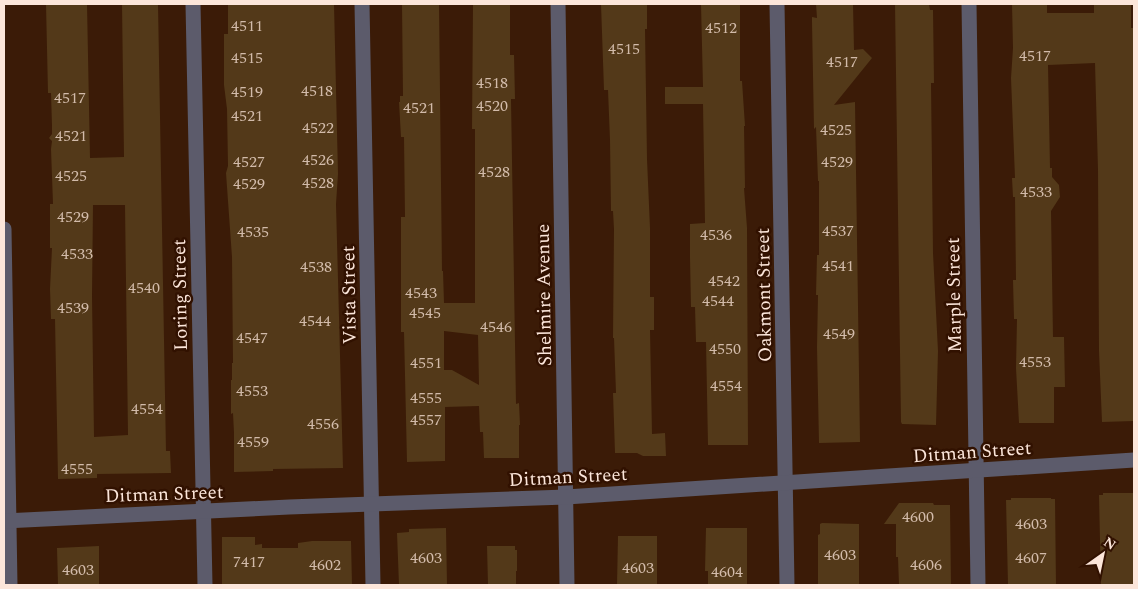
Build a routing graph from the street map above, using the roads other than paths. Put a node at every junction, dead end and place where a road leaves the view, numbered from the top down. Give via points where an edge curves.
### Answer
1 (193, 4) edge
2 (362, 4) edge
3 (558, 4) edge
4 (777, 4) edge
5 (969, 4) edge
6 (4, 229) edge
7 (1134, 460) edge
8 (976, 471) junction
9 (786, 483) junction
10 (566, 497) junction
11 (372, 504) junction
12 (203, 512) junction
13 (6, 520) edge
14 (10, 585) edge
15 (205, 585) edge
16 (372, 585) edge
17 (567, 585) edge
18 (787, 585) edge
19 (978, 585) edge

1 - 12 street, Loring Street
2 - 11 street, Vista Street
3 - 10 street, Shelmire Avenue
4 - 9 street, Oakmont Street
5 - 8 street, Marple Street
6 - 13 street
7 - 8 street, Ditman Street
8 - 9 street, Ditman Street
8 - 19 street, Marple Street
9 - 10 street, Ditman Street
9 - 18 street, Oakmont Street
10 - 11 street, Ditman Street
10 - 17 street, Shelmire Avenue
11 - 12 street, Ditman Street
11 - 16 street, Vista Street
12 - 13 street, Ditman Street
12 - 15 street, Loring Street
13 - 14 street

